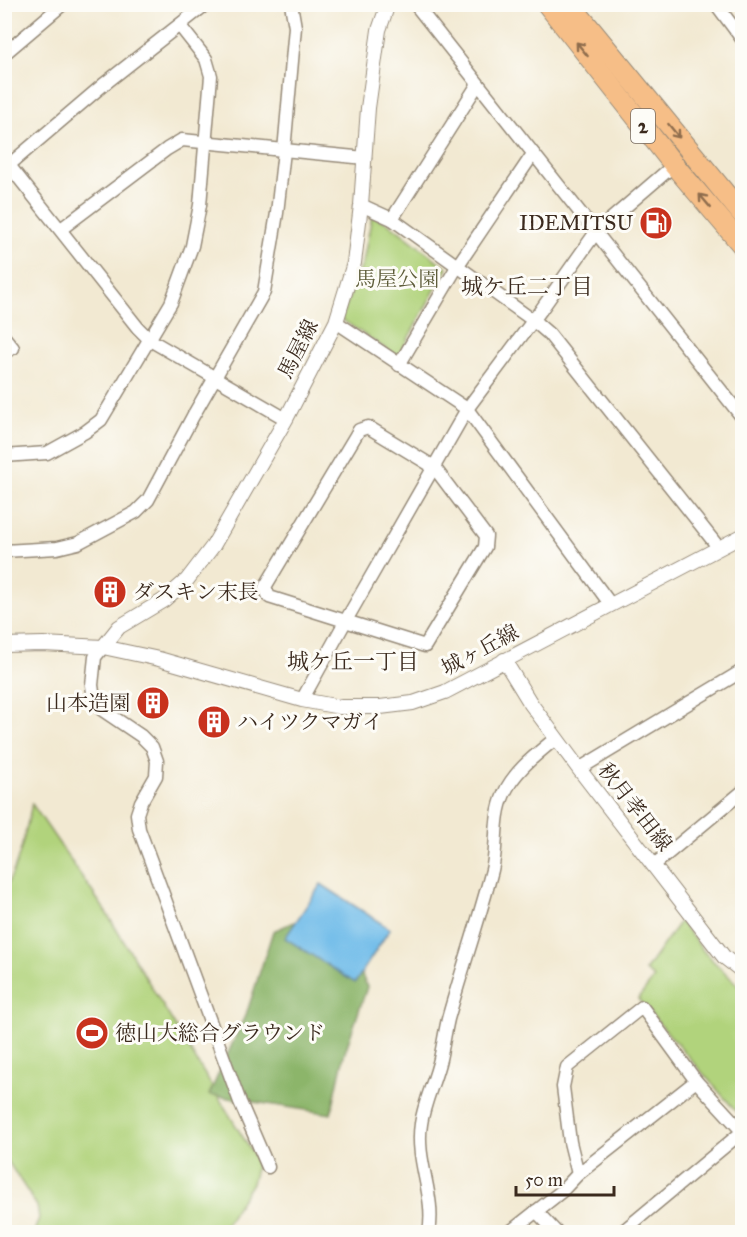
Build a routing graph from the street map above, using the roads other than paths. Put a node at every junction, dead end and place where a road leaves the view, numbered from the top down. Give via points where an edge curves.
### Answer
1 (63, 4) edge
2 (206, 4) edge
3 (291, 4) edge
4 (388, 4) edge
5 (415, 4) edge
6 (547, 4) edge
7 (570, 4) edge
8 (716, 4) edge
9 (180, 27) junction
10 (742, 39) edge
11 (4, 54) edge
12 (478, 84) junction
13 (205, 142) junction
14 (284, 151) junction
15 (533, 154) junction
16 (365, 158) junction
17 (7, 162) edge
18 (674, 165) junction
19 (361, 205) junction
20 (742, 214) edge
21 (393, 219) junction
22 (61, 229) junction
23 (596, 232) junction
24 (742, 245) edge
25 (458, 265) junction
26 (534, 321) junction
27 (336, 322) junction
28 (4, 337) edge
29 (150, 340) junction
30 (4, 352) edge
31 (399, 365) junction
32 (216, 378) junction
33 (467, 409) junction
34 (742, 417) edge
35 (286, 419) junction
36 (4, 456) edge
37 (434, 466) junction
38 (742, 536) edge
39 (719, 548) junction
40 (4, 551) edge
41 (611, 605) junction
42 (345, 622) junction
43 (4, 645) edge
44 (103, 647) junction
45 (504, 660) junction
46 (742, 671) edge
47 (302, 700) junction
48 (556, 738) junction
49 (579, 769) junction
50 (742, 792) edge
51 (654, 865) junction
52 (742, 971) edge
53 (696, 1081) junction
54 (742, 1132) edge
55 (268, 1167) dead end
56 (578, 1174) junction
57 (536, 1211) junction
58 (429, 1233) edge
59 (510, 1233) edge
60 (556, 1233) edge
61 (622, 1233) edge

1 - 11 street
2 - 9 street
3 - 14 street via 296,27
4 - 16 street, 馬屋線 via 379,30
5 - 12 street
18 -> 6 highway, 2
7 -> 20 highway, 2
8 - 10 street
9 - 13 street via 206,59 211,76
9 - 17 street
12 - 15 street
12 - 21 street
13 - 14 street
13 - 22 street via 182,140 167,149
13 - 29 street via 192,246 171,303
14 - 16 street
14 - 32 street via 264,292
15 - 23 street
15 - 25 street
16 - 19 street, 馬屋線
17 - 22 street
18 - 23 street
24 -> 18 highway, 2
19 - 21 street
19 - 27 street, 馬屋線 via 354,263
21 - 25 street
22 - 29 street
23 - 26 street
23 - 34 street
25 - 26 street
25 - 31 street
26 - 33 street
26 - 39 street via 549,334
27 - 31 street
27 - 35 street, 馬屋線
28 - 30 street via 13,348
29 - 32 street
29 - 36 street via 101,420 47,453
31 - 33 street
32 - 35 street
32 - 40 street via 148,500 136,512 78,543
33 - 37 street
33 - 41 street
35 - 44 street, 馬屋線 via 213,546 187,580 164,600 119,627
37 - 42 street
37 - 42 street via 486,536 485,547 425,646
37 - 42 street via 368,427 359,430 265,587 269,597
38 - 39 street, 城ヶ丘線
39 - 41 street, 城ヶ丘線
41 - 45 street, 城ヶ丘線
42 - 47 street
43 - 44 street, 城ヶ丘線
44 - 47 street, 城ヶ丘線 via 159,658
44 - 55 street via 95,657 94,699 152,747 157,761 156,776 137,814 139,829
45 - 47 street, 城ヶ丘線 via 445,692 412,703 340,707
45 - 48 street, 秋月孝田線
46 - 49 street
48 - 49 street, 秋月孝田線
48 - 58 street via 518,773 499,807 493,867 420,1124 432,1212
49 - 51 street, 秋月孝田線
50 - 51 street
51 - 52 street, 秋月孝田線 via 724,957
53 - 54 street
53 - 56 street
53 - 56 street via 642,1007 567,1067 563,1087
54 - 61 street
56 - 57 street
57 - 59 street
57 - 60 street

